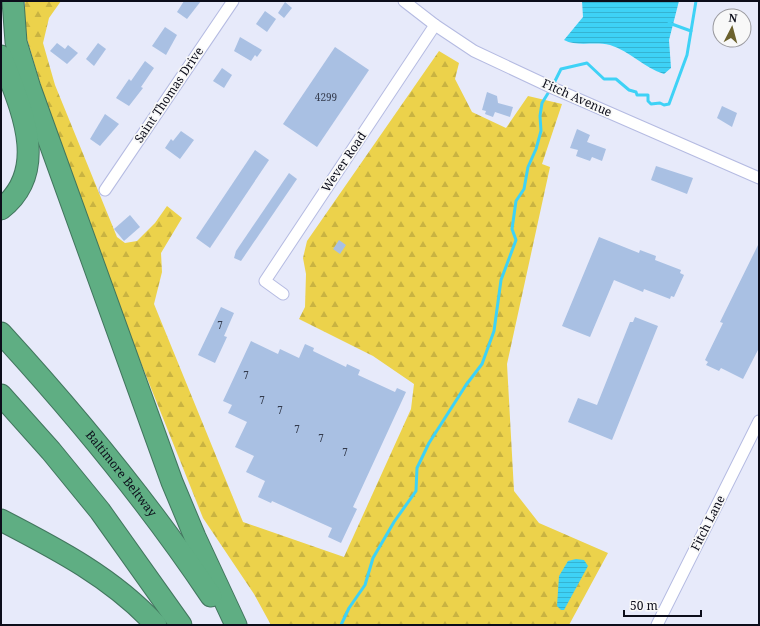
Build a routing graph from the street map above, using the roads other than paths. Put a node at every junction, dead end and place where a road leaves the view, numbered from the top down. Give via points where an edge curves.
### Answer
1 (13, 1) edge
2 (233, 1) edge
3 (404, 1) edge
4 (435, 25) junction
5 (1, 56) edge
6 (759, 178) edge
7 (105, 190) dead end
8 (1, 209) edge
9 (283, 294) dead end
10 (1, 333) edge
11 (1, 395) edge
12 (759, 421) edge
13 (1, 520) edge
14 (156, 625) edge
15 (181, 625) edge
16 (230, 625) edge
17 (236, 625) edge
18 (657, 625) edge

1 - 17 highway via 16,42 32,96 172,482
2 - 7 street, Saint Thomas Drive
3 - 4 street, Fitch Avenue
4 - 6 street, Fitch Avenue via 474,50 555,89
4 - 9 street, Wever Road via 265,281
5 - 8 highway via 26,126 29,148 22,181 15,194
10 - 16 highway, Baltimore Beltway via 81,422 131,484
11 - 15 highway via 100,511
12 - 18 street, Fitch Lane
13 - 14 highway via 98,575

